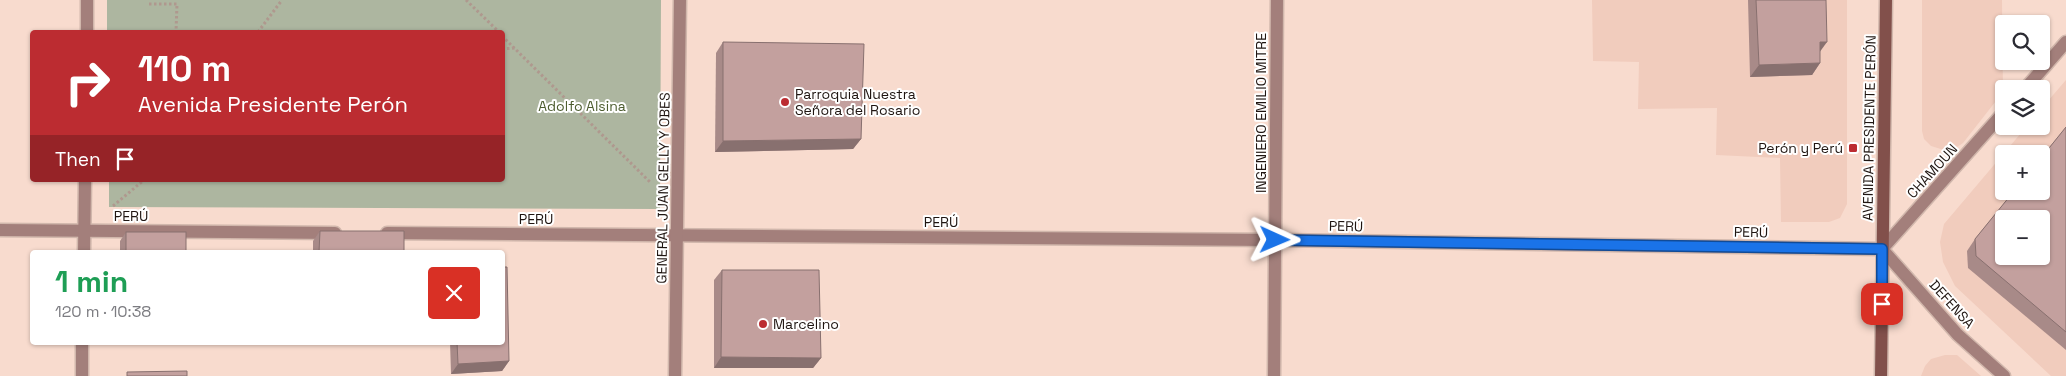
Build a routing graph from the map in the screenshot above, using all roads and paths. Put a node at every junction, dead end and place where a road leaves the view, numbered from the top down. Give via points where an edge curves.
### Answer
1 (87, 0) edge
2 (282, 0) edge
3 (466, 0) edge
4 (680, 0) edge
5 (1277, 0) edge
6 (1886, 0) edge
7 (150, 4) dead end
8 (87, 30) edge
9 (176, 30) edge
10 (260, 30) edge
11 (497, 30) edge
12 (505, 39) edge
13 (2066, 42) edge
14 (516, 48) junction
15 (505, 49) edge
16 (2033, 80) edge
17 (1995, 122) edge
18 (85, 182) edge
19 (653, 187) dead end
20 (0, 230) edge
21 (84, 231) junction
22 (350, 233) edge
23 (370, 233) edge
24 (676, 235) junction
25 (1275, 240) junction
26 (1882, 249) junction
27 (84, 250) edge
28 (82, 345) edge
29 (82, 376) edge
30 (676, 376) edge
31 (1274, 376) edge
32 (1881, 376) edge
33 (2004, 376) edge

1 - 8 street
2 - 10 path
3 - 11 path
4 - 24 street, GENERAL JUAN GELLY Y OBES
5 - 25 street, INGENIERO EMILIO MITRE
6 - 26 main road, AVENIDA PRESIDENTE PERÓN
7 - 9 path via 177,4
12 - 14 path
13 - 16 street
14 - 15 path
14 - 19 path via 650,179
17 - 26 street, CHAMOUN
18 - 21 street
20 - 21 street, PERÚ
21 - 22 street, PERÚ
21 - 27 street
23 - 24 street, PERÚ
24 - 25 street, PERÚ
24 - 30 street, GENERAL JUAN GELLY Y OBES
25 - 26 street, PERÚ
25 - 31 street, INGENIERO EMILIO MITRE
26 - 32 main road, AVENIDA PRESIDENTE PERÓN
26 - 33 street, DEFENSA via 1958,335
28 - 29 street

